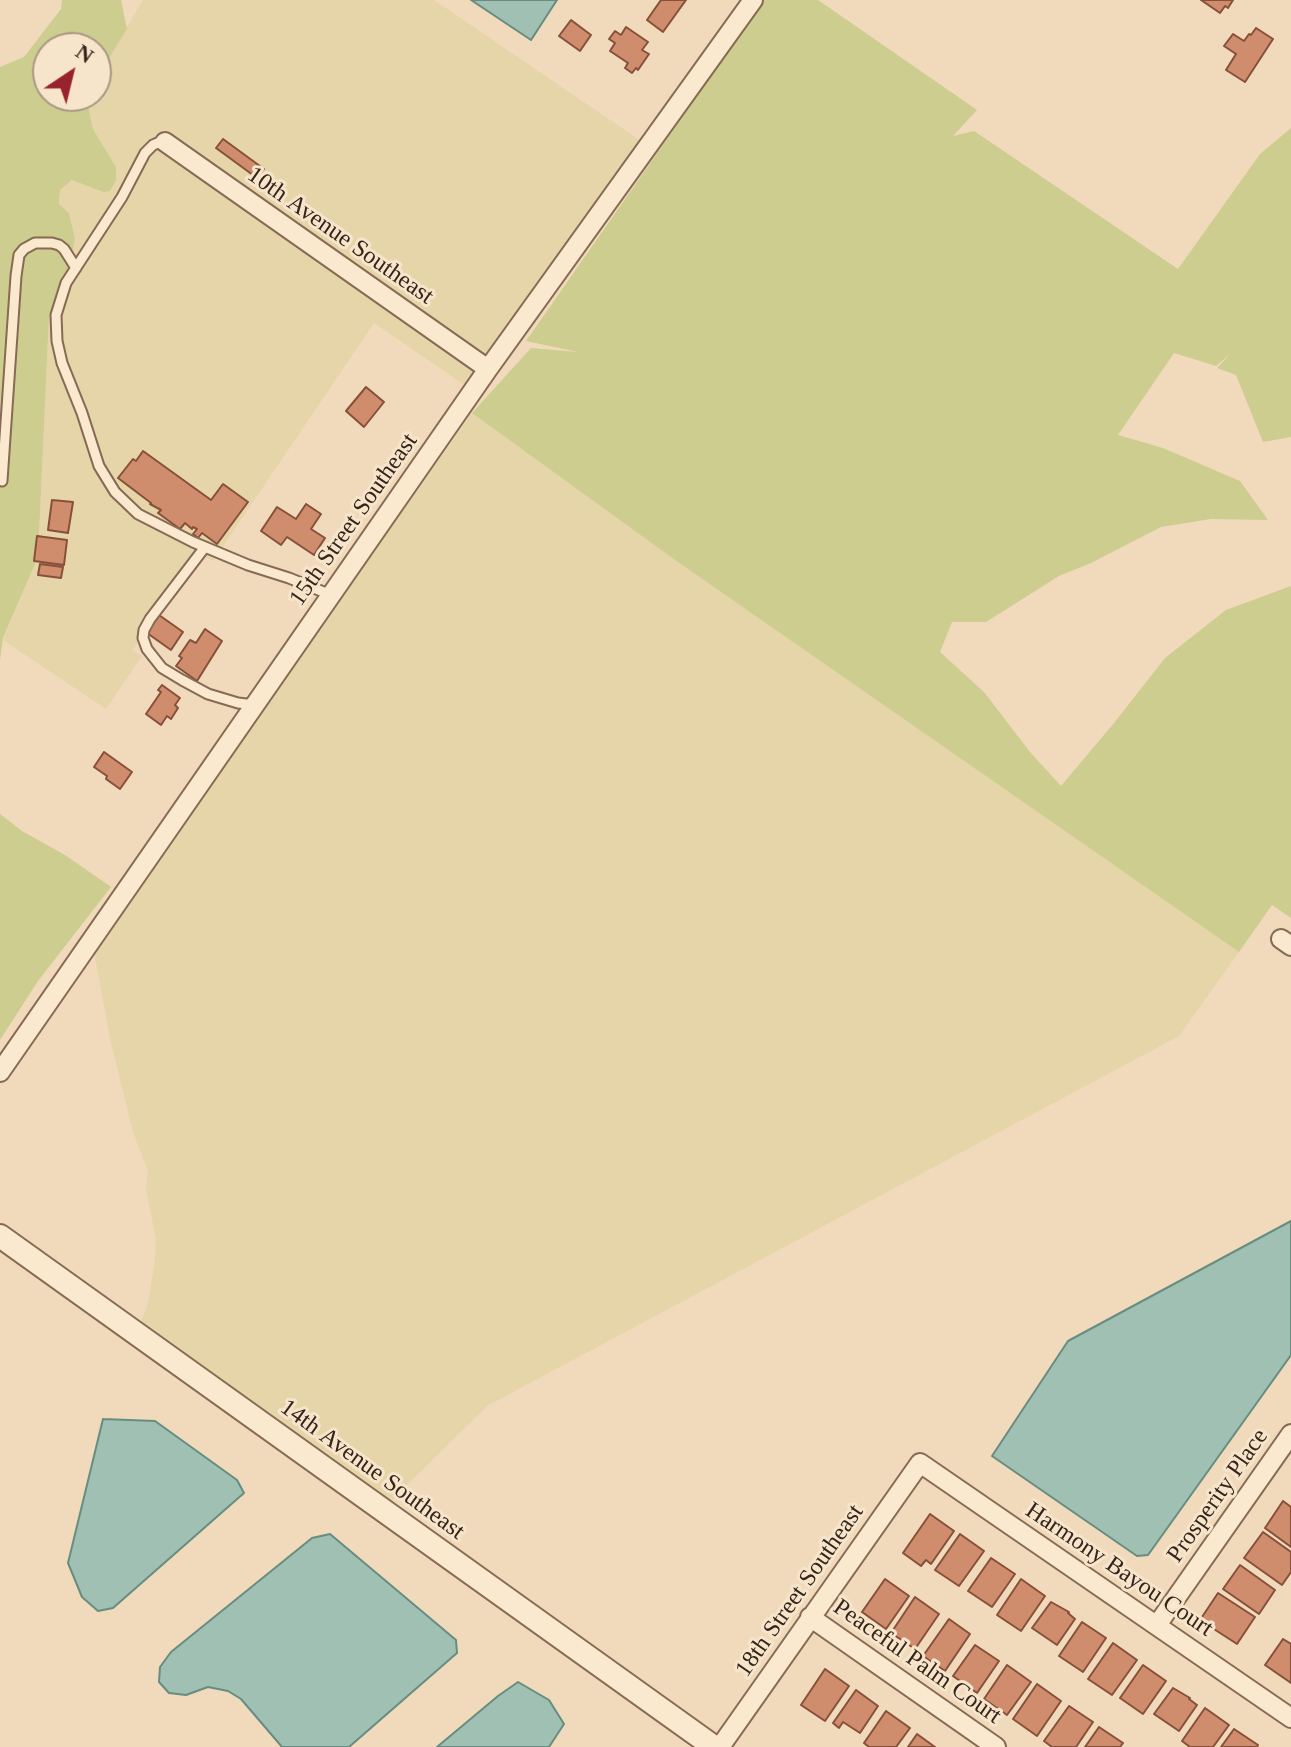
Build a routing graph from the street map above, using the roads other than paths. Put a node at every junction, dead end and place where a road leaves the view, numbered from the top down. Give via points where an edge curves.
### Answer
1 (753, 0) edge
2 (165, 142) joint
3 (76, 268) junction
4 (488, 369) junction
5 (2, 481) dead end
6 (205, 547) junction
7 (331, 595) junction
8 (255, 705) junction
9 (0, 1072) edge
10 (0, 1236) edge
11 (1291, 1434) edge
12 (920, 1463) joint
13 (810, 1617) junction
14 (1157, 1625) junction
15 (1291, 1718) edge
16 (717, 1747) edge
17 (996, 1747) edge

1 - 4 street, 15th Street Southeast
2 - 3 lane via 145,153
2 - 4 street, 10th Avenue Southeast
3 - 5 lane via 64,249 52,243 35,243 19,255
3 - 6 lane via 56,315 57,341 99,466 138,514
4 - 7 street, 15th Street Southeast
6 - 7 lane
6 - 8 lane via 150,619 143,638 162,668 182,680 208,694
7 - 8 street, 15th Street Southeast
8 - 9 street, 15th Street Southeast
10 - 16 street, 14th Avenue Southeast
11 - 14 street, Prosperity Place
12 - 13 street, 18th Street Southeast
12 - 14 street, Harmony Bayou Court
13 - 16 street, 18th Street Southeast
13 - 17 street, Peaceful Palm Court
14 - 15 street, Harmony Bayou Court

